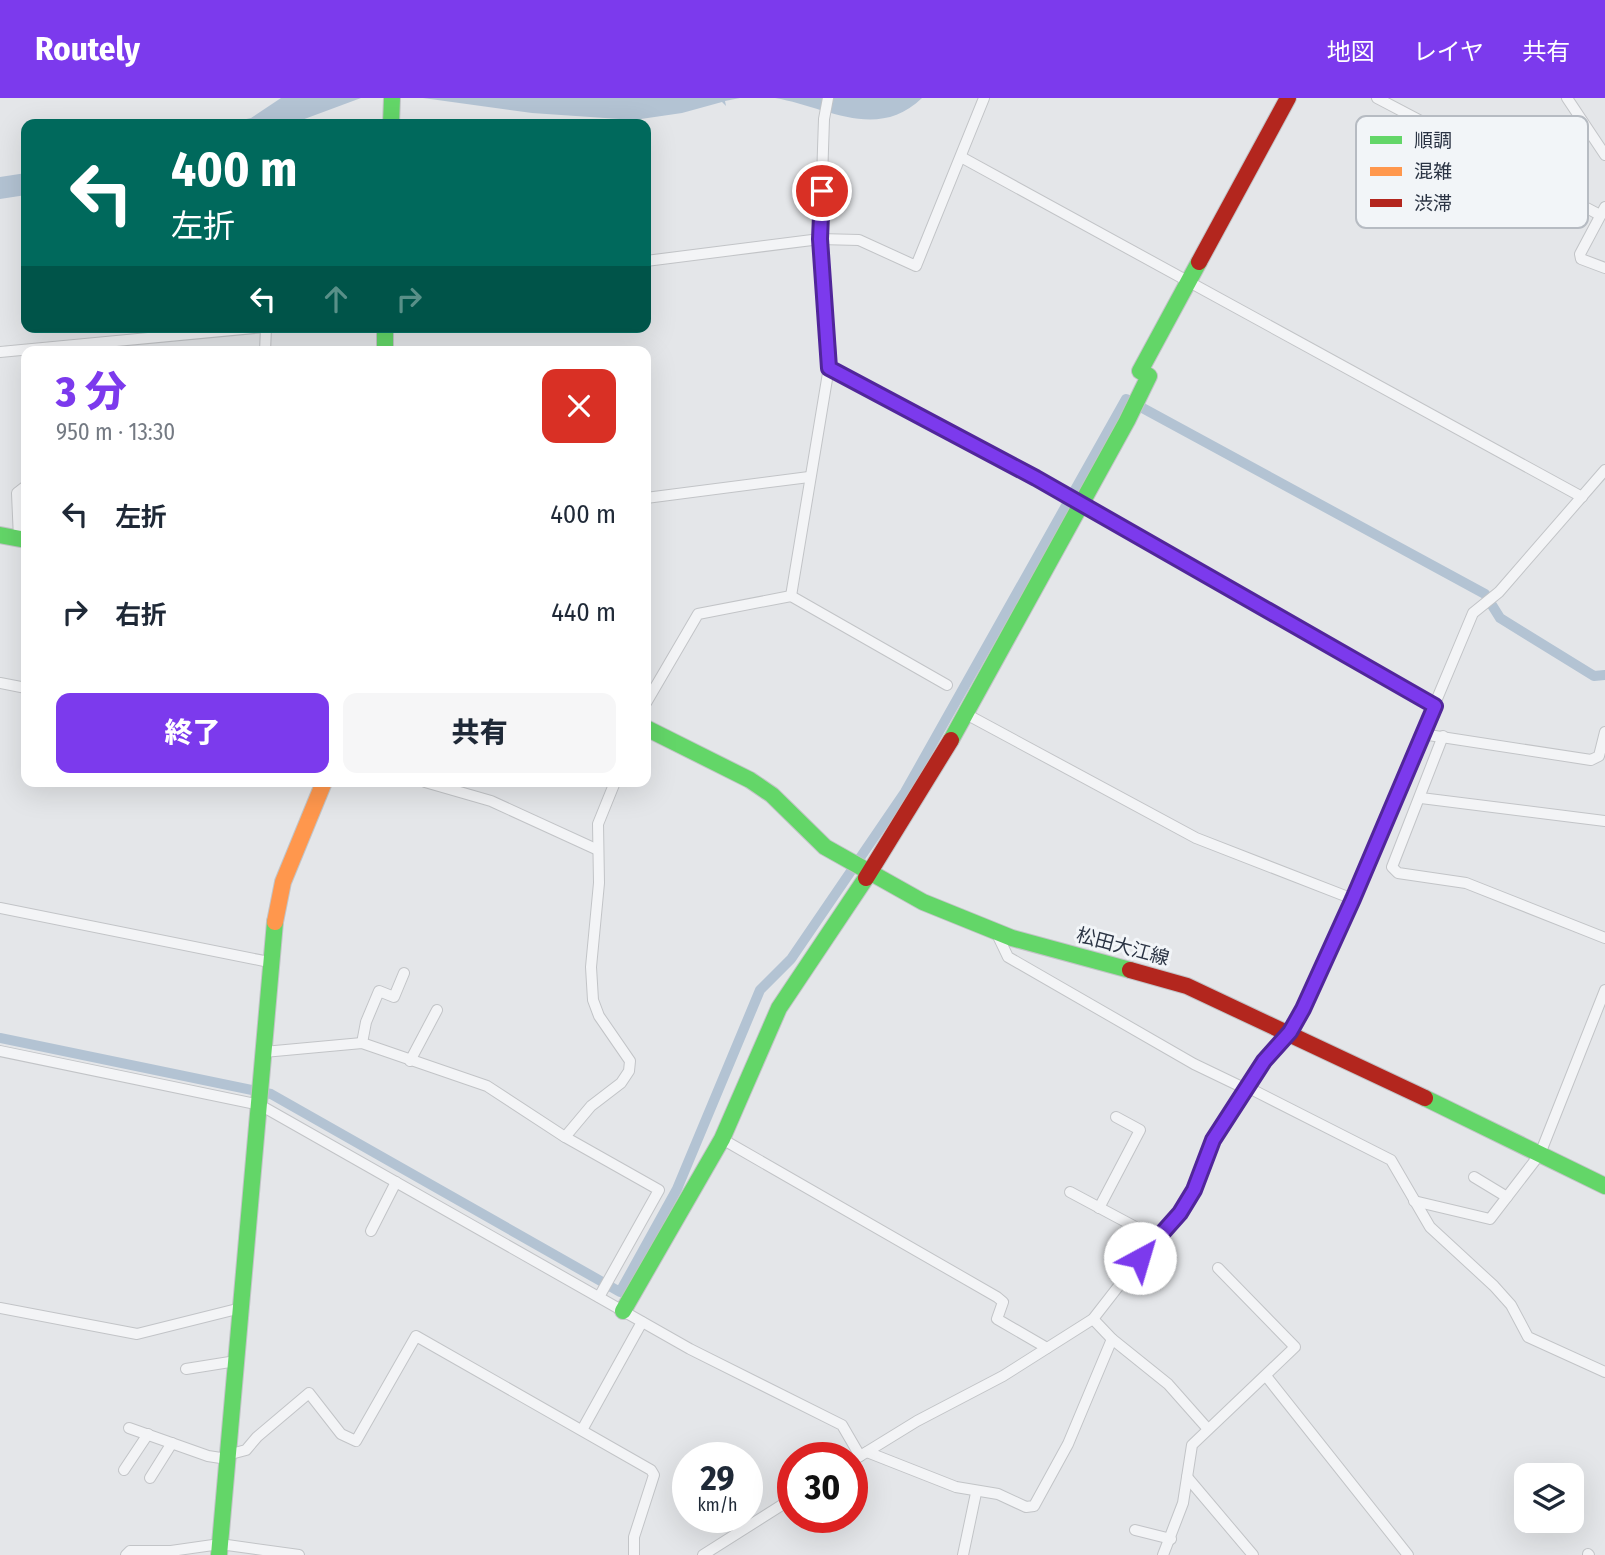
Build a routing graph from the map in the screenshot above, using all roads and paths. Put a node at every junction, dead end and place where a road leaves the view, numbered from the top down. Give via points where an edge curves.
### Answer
1 (828, 98) edge
2 (984, 98) edge
3 (1288, 98) edge
4 (1377, 98) edge
5 (1567, 98) edge
6 (392, 101) edge
7 (1413, 116) edge
8 (1579, 116) edge
9 (391, 119) edge
10 (1588, 130) edge
11 (1605, 155) edge
12 (961, 157) junction
13 (1602, 211) edge
14 (820, 239) junction
15 (651, 260) edge
16 (1605, 268) edge
17 (1188, 281) junction
18 (202, 333) edge
19 (64, 346) edge
20 (21, 350) edge
21 (0, 352) edge
22 (829, 368) junction
23 (1605, 470) edge
24 (809, 477) junction
25 (21, 490) edge
26 (651, 497) edge
27 (1582, 497) junction
28 (1074, 502) junction
29 (21, 524) edge
30 (0, 535) edge
31 (21, 540) edge
32 (792, 596) junction
33 (0, 683) edge
34 (947, 685) dead end
35 (21, 687) edge
36 (651, 694) edge
37 (1435, 706) junction
38 (967, 714) junction
39 (651, 730) edge
40 (1605, 732) edge
41 (1422, 734) junction
42 (1443, 736) junction
43 (322, 787) edge
44 (450, 787) edge
45 (613, 787) edge
46 (1421, 798) junction
47 (1605, 821) edge
48 (598, 850) junction
49 (867, 872) junction
50 (1353, 899) junction
51 (0, 908) edge
52 (996, 932) junction
53 (1605, 938) edge
54 (269, 962) junction
55 (404, 973) dead end
56 (1605, 990) edge
57 (437, 1010) dead end
58 (1290, 1032) junction
59 (362, 1043) junction
60 (0, 1051) edge
61 (264, 1052) junction
62 (410, 1061) junction
63 (1247, 1088) junction
64 (260, 1103) junction
65 (1115, 1117) dead end
66 (565, 1137) junction
67 (722, 1139) junction
68 (1540, 1154) junction
69 (1474, 1177) dead end
70 (396, 1182) junction
71 (1605, 1186) edge
72 (1070, 1192) dead end
73 (1507, 1197) junction
74 (1414, 1201) junction
75 (1099, 1208) junction
76 (371, 1231) dead end
77 (1156, 1238) junction
78 (1218, 1268) dead end
79 (599, 1297) junction
80 (0, 1308) edge
81 (241, 1308) junction
82 (623, 1311) junction
83 (1093, 1320) junction
84 (642, 1322) junction
85 (1112, 1339) junction
86 (1047, 1348) junction
87 (236, 1361) junction
88 (187, 1368) dead end
89 (1605, 1372) edge
90 (1266, 1376) junction
91 (129, 1428) dead end
92 (1207, 1428) junction
93 (582, 1430) junction
94 (148, 1434) junction
95 (852, 1442) edge
96 (172, 1443) junction
97 (868, 1451) edge
98 (227, 1457) junction
99 (868, 1458) edge
100 (124, 1470) dead end
101 (1187, 1477) junction
102 (150, 1478) dead end
103 (976, 1493) junction
104 (777, 1508) edge
105 (1135, 1530) dead end
106 (1171, 1539) junction
107 (219, 1549) edge
108 (636, 1554) edge
109 (126, 1555) edge
110 (299, 1555) edge
111 (703, 1555) edge
112 (963, 1555) edge
113 (1163, 1555) edge
114 (1253, 1555) edge
115 (1408, 1555) edge

1 - 14 street
2 - 12 street
3 - 17 street
4 - 7 street
5 - 8 street
6 - 9 street
10 - 11 street
12 - 14 street via 916,265 859,240
12 - 17 street
13 - 16 street via 1580,254 1581,259
14 - 15 street
14 - 22 street
17 - 27 street
17 - 28 street via 1140,371 1149,376 1127,421
18 - 19 street
20 - 21 street
22 - 24 street
22 - 28 street
23 - 27 street
24 - 26 street
24 - 32 street
25 - 29 street via 17,493
27 - 37 street via 1499,592 1473,613
28 - 37 street
28 - 38 street
30 - 31 street
32 - 34 street
32 - 36 street via 698,614
33 - 35 street
37 - 41 street
38 - 49 street
38 - 50 street via 1196,838
39 - 49 street, 松田大江線 via 750,780 825,847
40 - 42 street via 1599,756 1591,760
41 - 42 street
41 - 50 street
42 - 46 street
43 - 54 street via 284,882
44 - 48 street
45 - 48 street via 597,824
46 - 47 street
46 - 53 street via 1392,867 1398,873 1466,883
48 - 66 street via 593,1000 630,1061 629,1071
49 - 52 street, 松田大江線 via 923,902
49 - 67 street via 779,1008
50 - 58 street
51 - 54 street
52 - 58 street, 松田大江線 via 1187,986
52 - 63 street via 1007,957 1194,1064
54 - 61 street
55 - 59 street via 394,997 379,991
56 - 68 street
57 - 62 street
58 - 63 street
58 - 68 street, 松田大江線
59 - 61 street
59 - 62 street
60 - 64 street
61 - 64 street
62 - 66 street via 487,1086
63 - 74 street via 1391,1160
63 - 77 street via 1213,1140 1194,1190
64 - 70 street
64 - 81 street
65 - 75 street via 1140,1130
66 - 79 street via 659,1190
67 - 82 street
67 - 86 street via 997,1297 1003,1302 998,1319
68 - 71 street, 松田大江線
68 - 73 street
69 - 73 street
70 - 76 street
70 - 79 street
72 - 75 street
73 - 74 street via 1490,1219
74 - 89 street via 1430,1227 1511,1305 1528,1337
75 - 77 street
77 - 83 street
78 - 90 street via 1295,1347
79 - 82 street
80 - 81 street via 137,1335
81 - 87 street
82 - 84 street
83 - 85 street
83 - 86 street
84 - 93 street
84 - 95 street via 842,1425
85 - 92 street via 1168,1384
85 - 103 street via 1068,1444 1034,1506 998,1494
86 - 97 street
87 - 88 street
87 - 98 street
90 - 92 street
90 - 115 street
91 - 94 street
92 - 101 street via 1192,1445
93 - 98 street via 416,1336 356,1441 341,1434 309,1393 246,1450
93 - 108 street via 654,1475 634,1537
94 - 96 street
94 - 100 street
96 - 98 street
96 - 102 street
98 - 107 street
99 - 103 street
101 - 106 street
101 - 114 street
103 - 112 street
104 - 111 street
105 - 106 street
106 - 113 street
107 - 109 street via 131,1551
107 - 110 street

